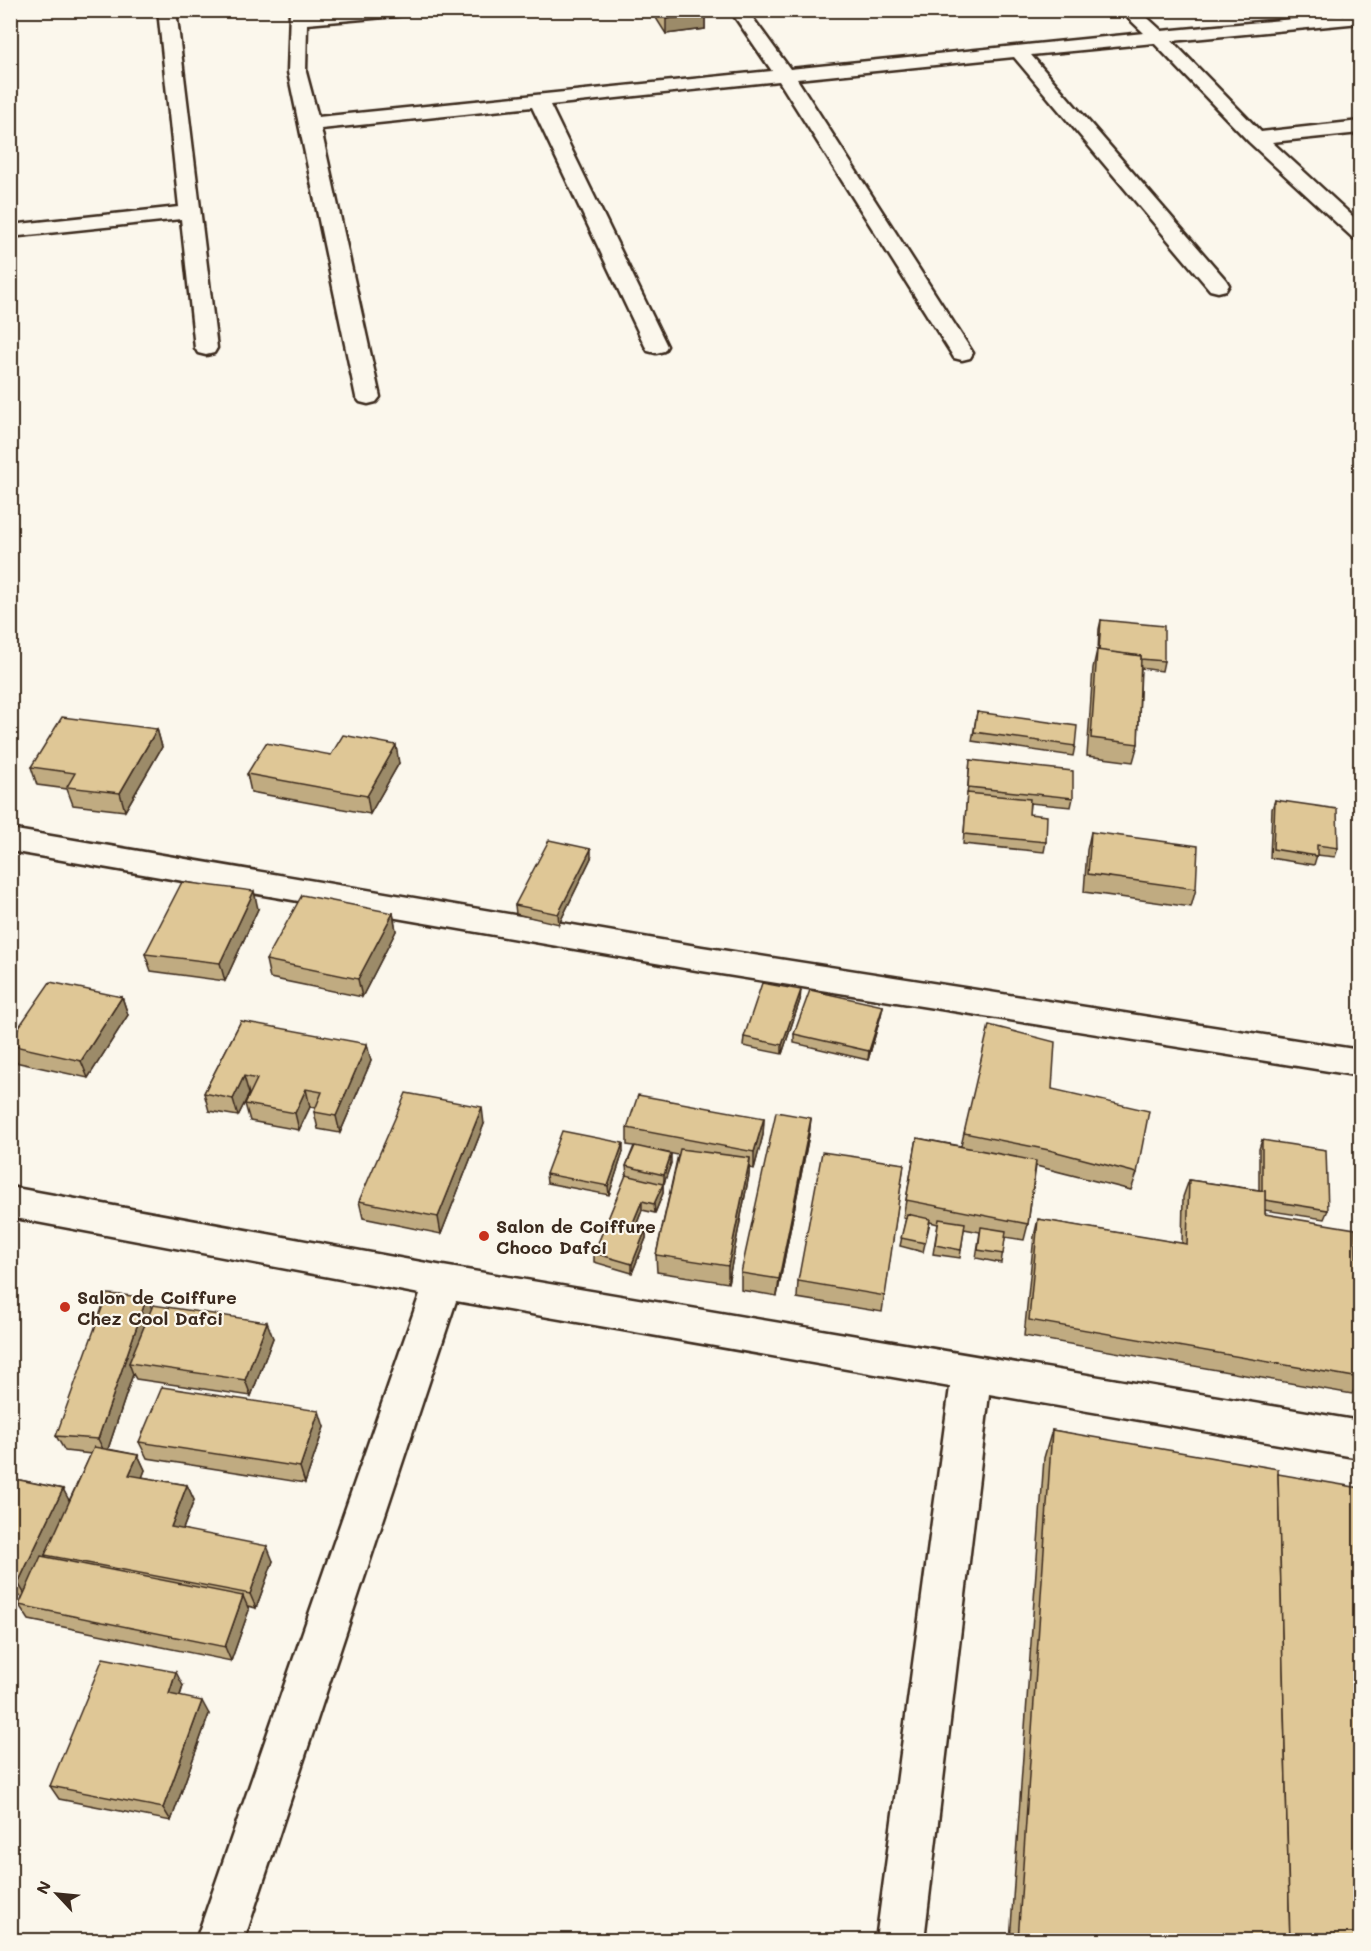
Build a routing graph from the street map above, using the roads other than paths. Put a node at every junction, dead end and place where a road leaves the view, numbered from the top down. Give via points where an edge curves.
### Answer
1 (167, 10) edge
2 (407, 10) edge
3 (738, 10) edge
4 (1128, 10) edge
5 (298, 15) edge
6 (1360, 18) edge
7 (1158, 37) junction
8 (1019, 52) junction
9 (786, 77) junction
10 (539, 101) junction
11 (310, 124) junction
12 (1360, 127) edge
13 (1256, 138) junction
14 (189, 212) junction
15 (10, 231) edge
16 (1360, 234) edge
17 (1218, 285) dead end
18 (656, 346) dead end
19 (206, 348) dead end
20 (962, 352) dead end
21 (368, 397) dead end
22 (10, 840) edge
23 (1360, 1063) edge
24 (10, 1202) edge
25 (443, 1282) junction
26 (972, 1373) junction
27 (1360, 1440) edge
28 (220, 1941) edge
29 (900, 1941) edge

1 - 14 street
2 - 5 street
3 - 9 street
4 - 7 street
5 - 11 street via 297,72
6 - 7 street
7 - 8 street
7 - 13 street
8 - 9 street
8 - 17 street
9 - 10 street
9 - 20 street
10 - 11 street
10 - 18 street
11 - 21 street
12 - 13 street
13 - 16 street
14 - 15 street
14 - 19 street
22 - 23 street via 702,959
24 - 25 street
25 - 26 street
25 - 28 street
26 - 27 street
26 - 29 street

